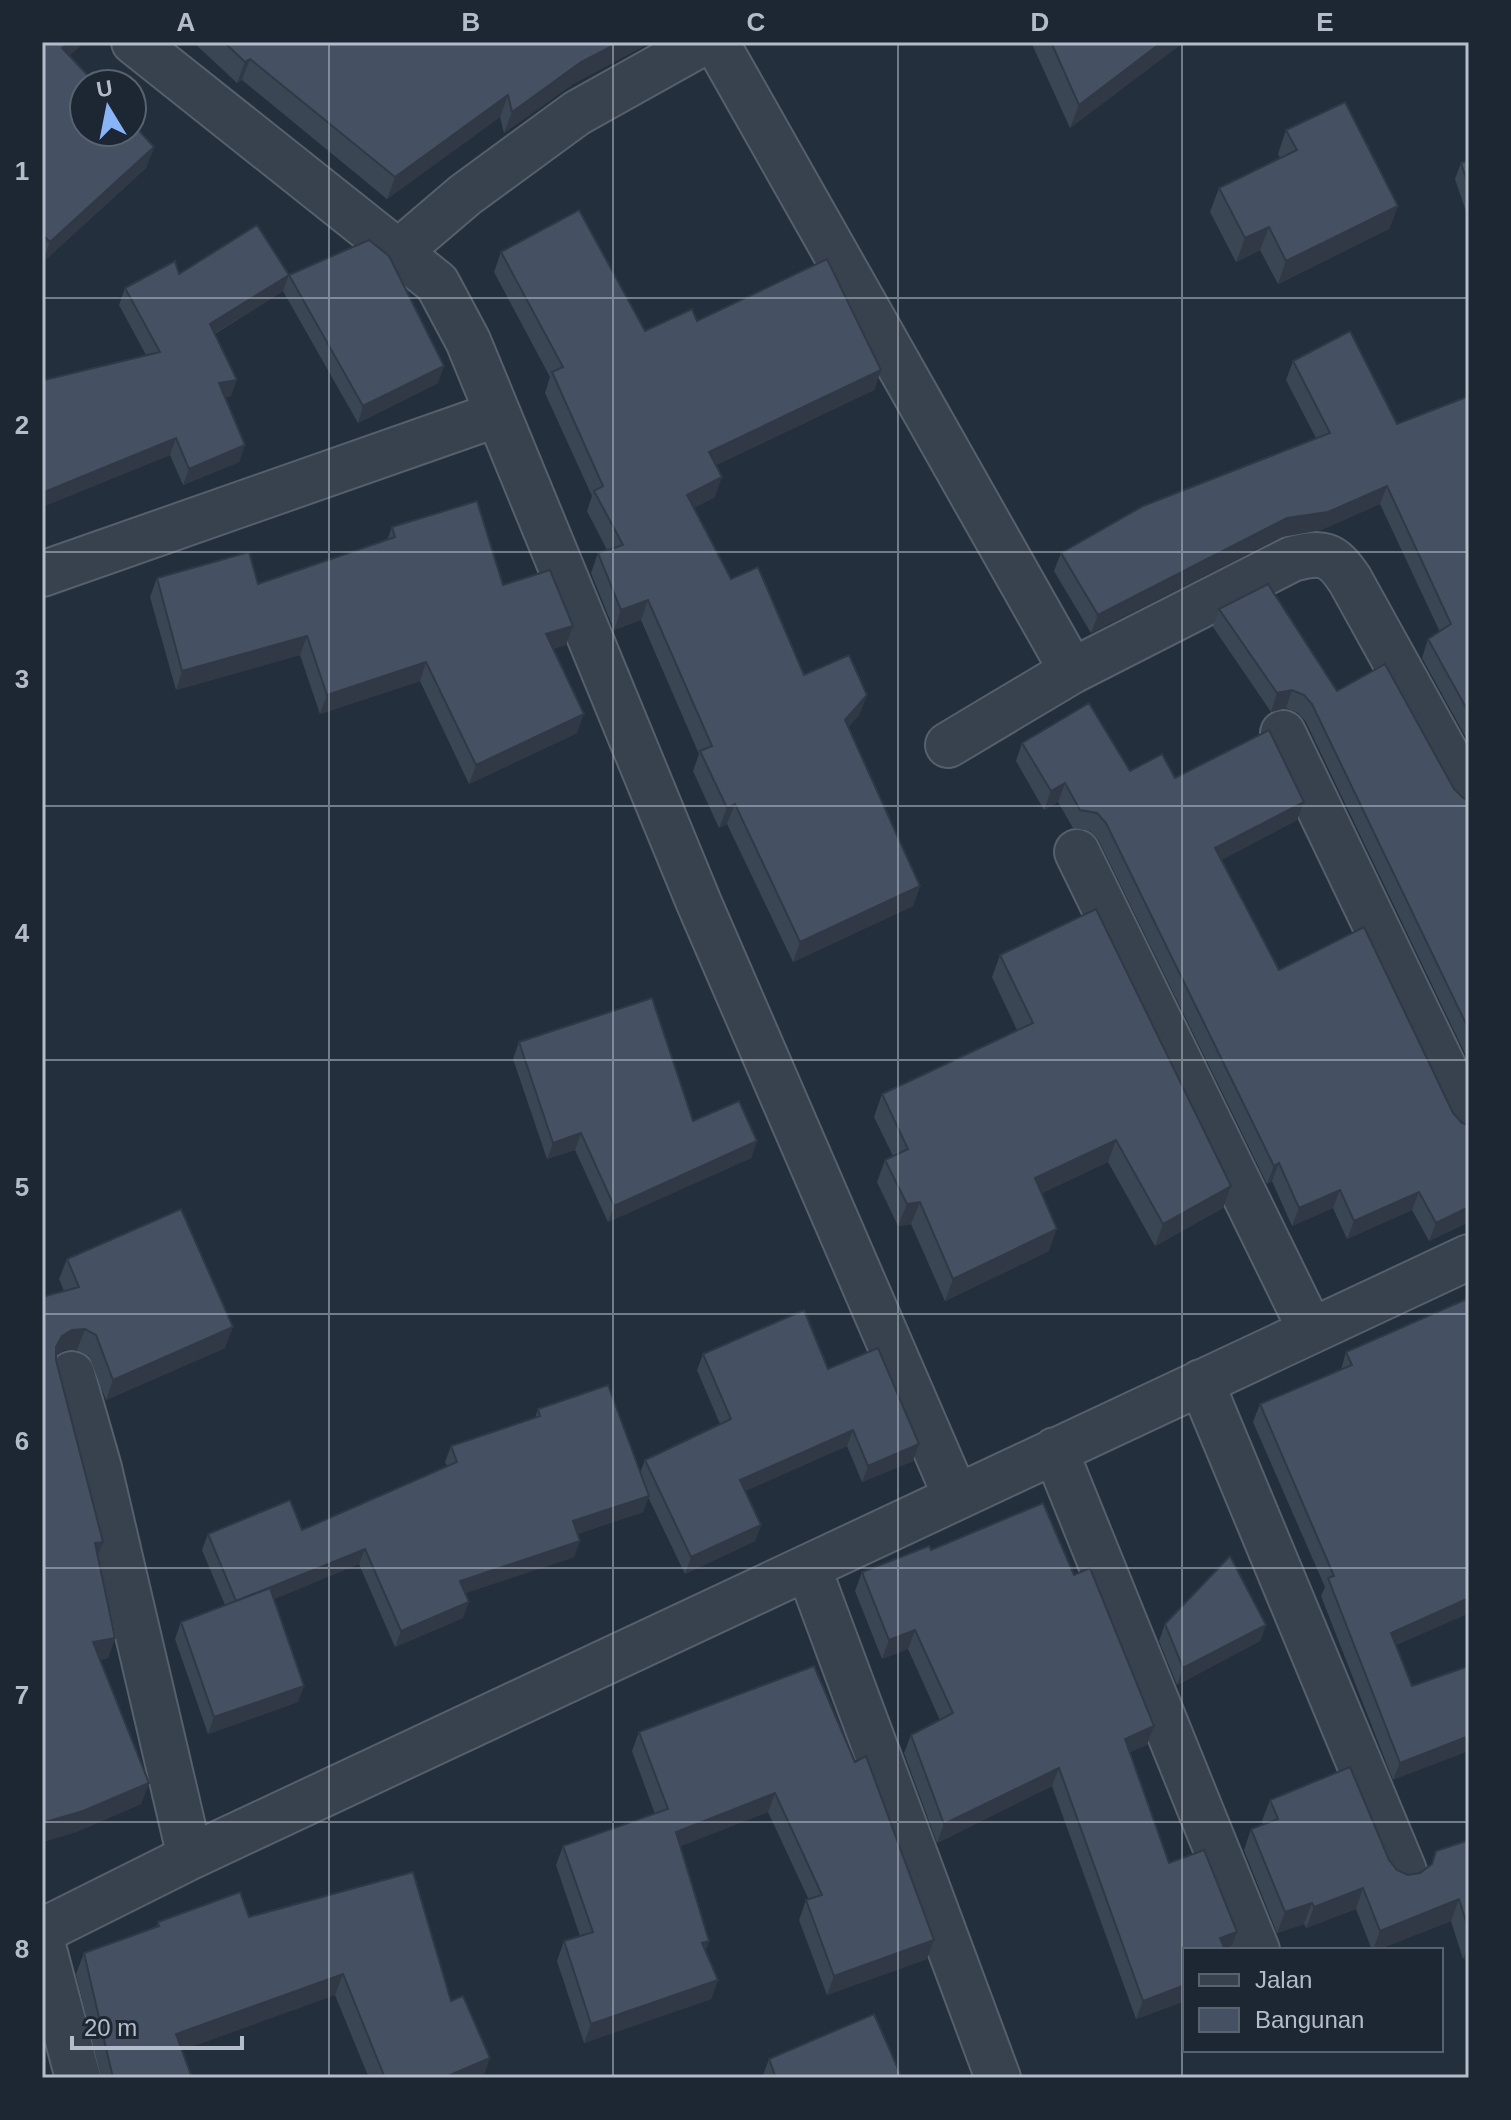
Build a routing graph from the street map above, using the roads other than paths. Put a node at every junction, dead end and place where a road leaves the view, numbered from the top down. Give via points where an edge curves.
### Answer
1 (134, 42) edge
2 (704, 42) edge
3 (716, 42) edge
4 (397, 253) junction
5 (498, 414) junction
6 (42, 574) edge
7 (1072, 671) junction
8 (1454, 732) edge
9 (1283, 733) dead end
10 (948, 745) dead end
11 (1469, 795) edge
12 (1077, 852) dead end
13 (1469, 1120) edge
14 (1469, 1257) edge
15 (1311, 1331) junction
16 (72, 1374) dead end
17 (1201, 1382) junction
18 (1055, 1450) junction
19 (956, 1497) junction
20 (808, 1567) junction
21 (190, 1857) junction
22 (1404, 1871) edge
23 (42, 1931) edge
24 (42, 1942) edge
25 (1256, 1948) edge
26 (78, 2078) edge
27 (998, 2078) edge

1 - 4 street
2 - 4 street via 577,113 465,195
3 - 7 street
4 - 5 street via 437,283
5 - 6 street
5 - 19 street via 699,903
7 - 8 street via 1292,559 1315,553 1337,560
7 - 10 street
8 - 11 street
9 - 13 street
12 - 15 street
14 - 15 street
15 - 17 street
16 - 21 street
17 - 18 street
17 - 22 street
18 - 19 street
18 - 25 street
19 - 20 street
20 - 21 street
20 - 27 street
21 - 23 street
24 - 26 street

